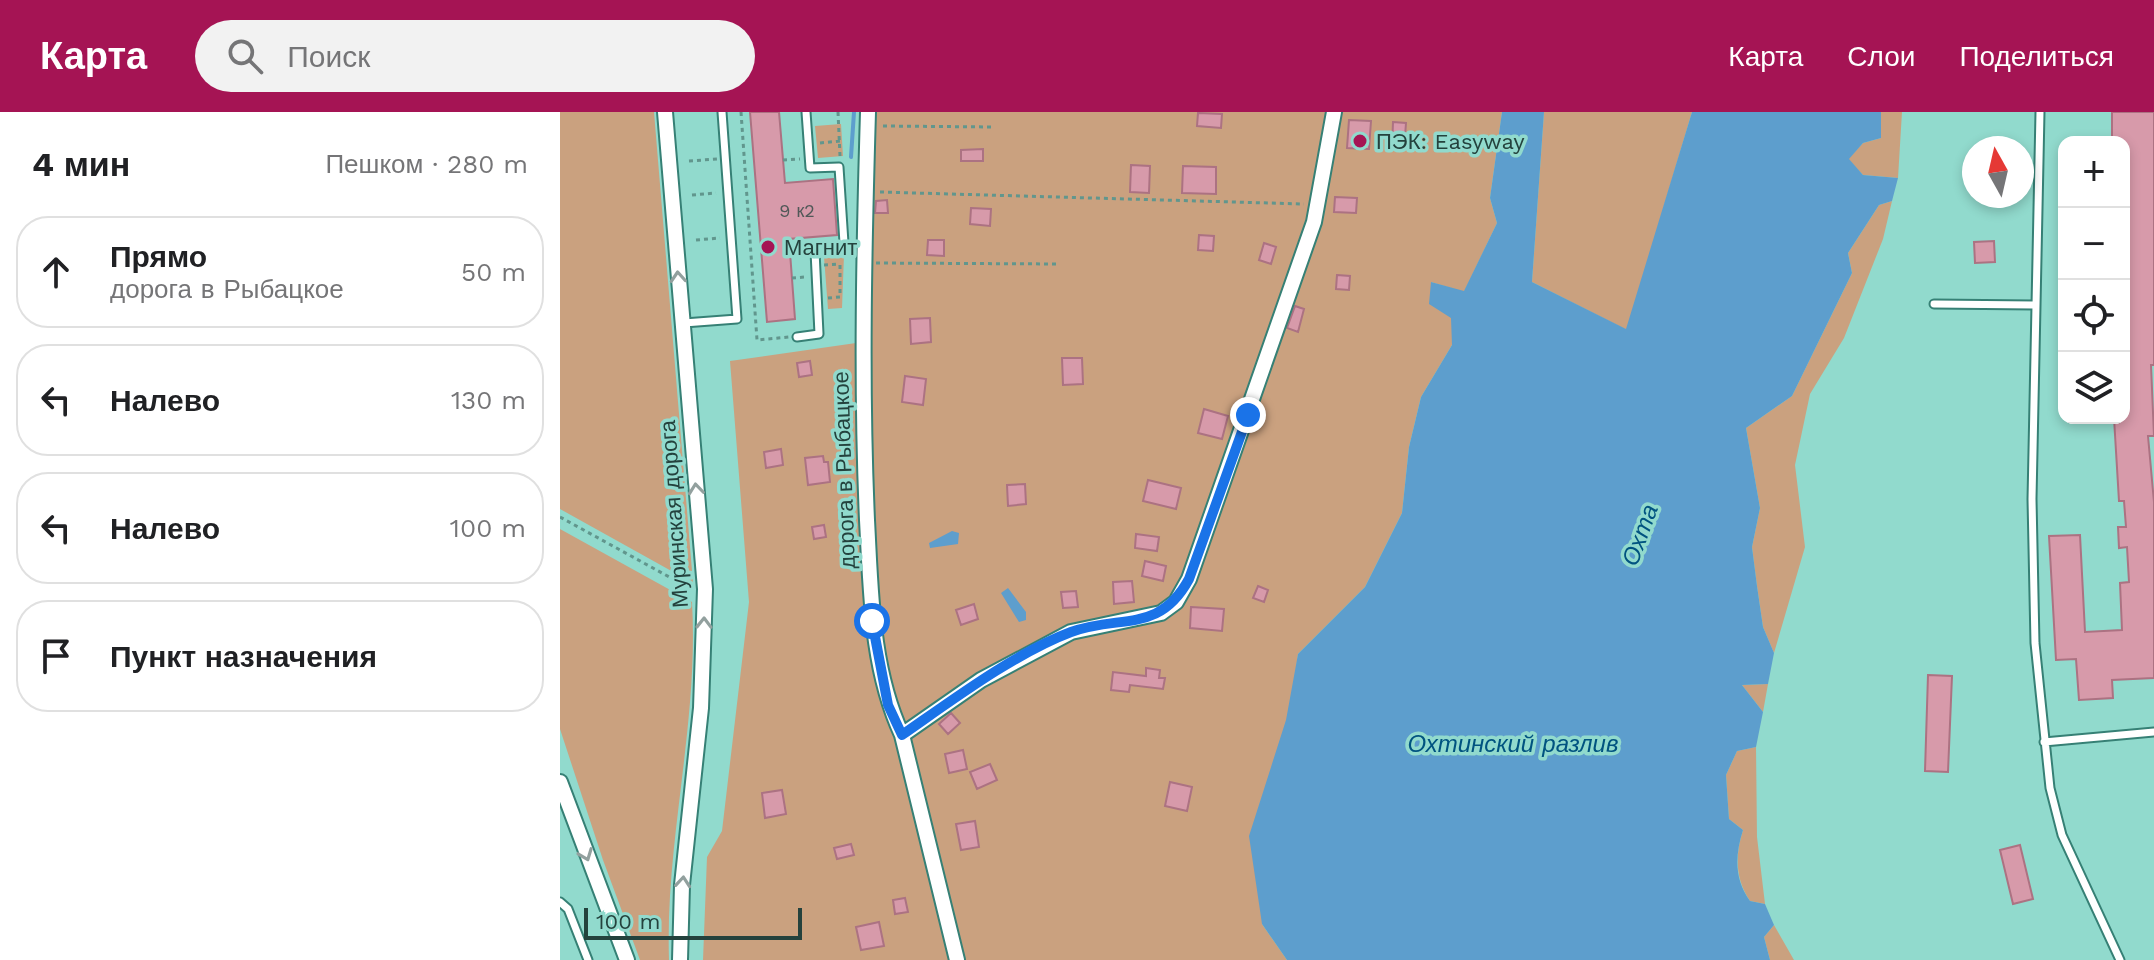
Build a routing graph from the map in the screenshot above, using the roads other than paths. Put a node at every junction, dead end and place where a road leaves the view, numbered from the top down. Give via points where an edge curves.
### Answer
1 (665, 112) edge
2 (722, 112) edge
3 (806, 112) edge
4 (1334, 112) edge
5 (2040, 112) edge
6 (867, 119) edge
7 (1934, 304) dead end
8 (2035, 305) junction
9 (681, 323) junction
10 (797, 337) road end
11 (2154, 732) edge
12 (902, 735) junction
13 (2044, 742) junction
14 (560, 782) edge
15 (566, 818) edge
16 (560, 902) edge
17 (588, 960) edge
18 (627, 960) edge
19 (680, 960) edge
20 (957, 960) edge
21 (2120, 960) edge

9 -> 1 street, Муринская дорога
2 - 9 lane via 737,319
3 - 10 lane via 810,168 839,167 844,243 840,249 815,251 819,334
4 - 12 street via 1314,222 1189,579 1176,602 1161,613 1071,632 981,680
5 - 8 lane
6 - 12 street, дорога в Рыбацкое via 863,427 872,621 888,705
7 - 8 lane
8 - 13 lane via 2032,499 2035,643
19 -> 9 street, Муринская дорога via 682,885 701,708 705,589
11 - 13 lane
12 - 20 street, дорога в Рыбацкое
13 - 21 lane via 2062,835
14 - 15 street
15 -> 18 street
16 - 17 lane via 568,909

